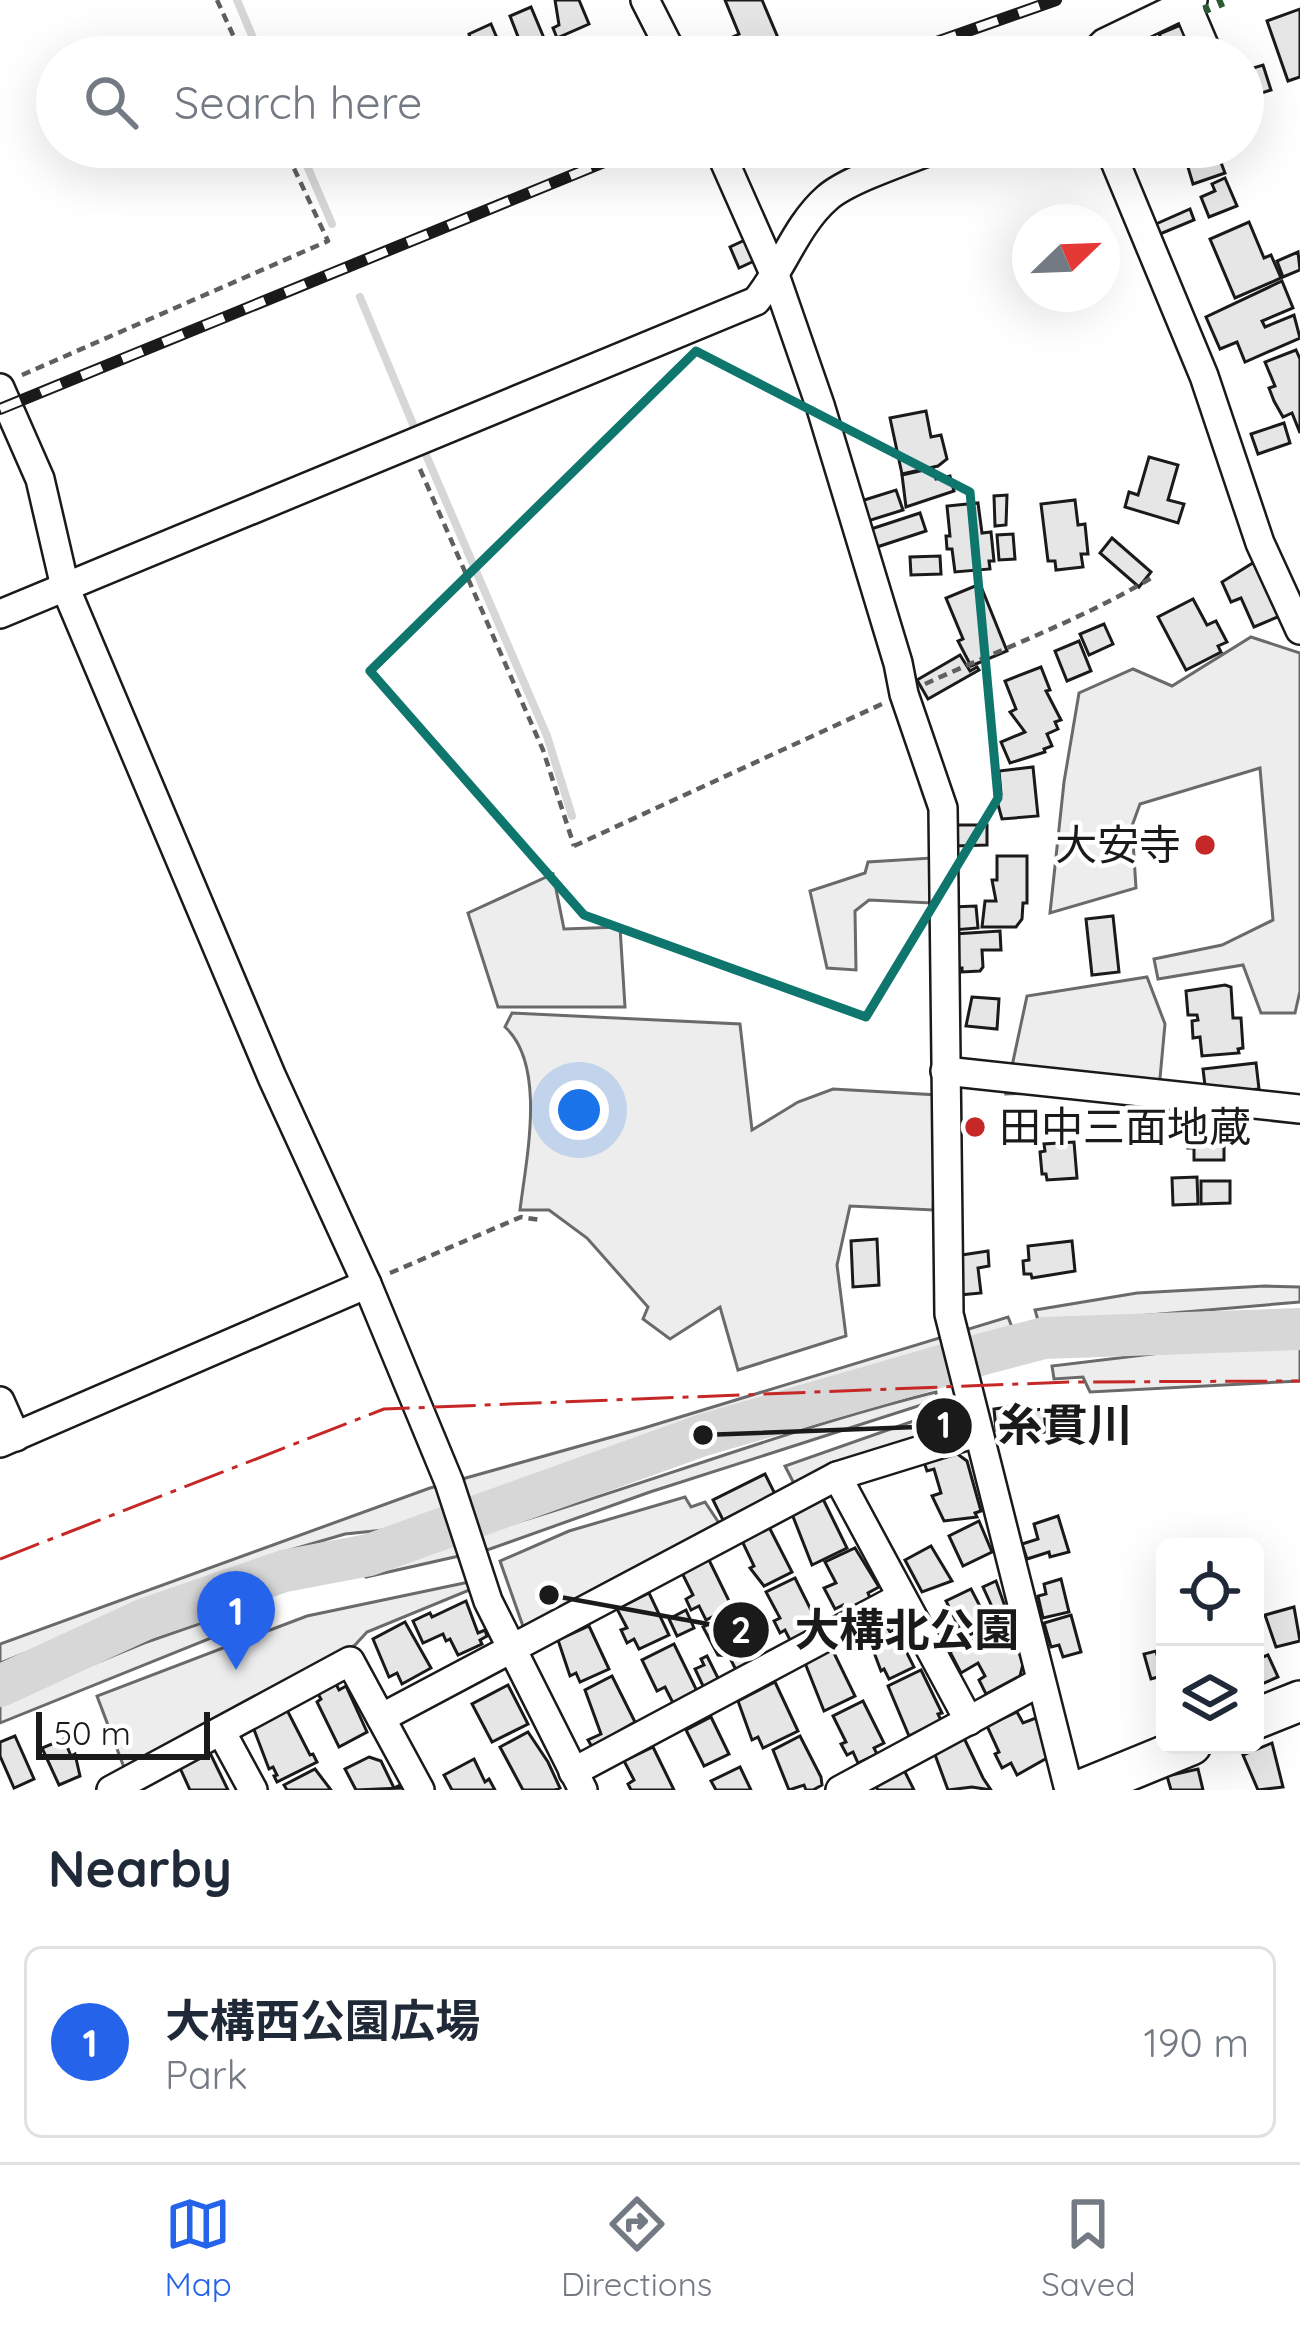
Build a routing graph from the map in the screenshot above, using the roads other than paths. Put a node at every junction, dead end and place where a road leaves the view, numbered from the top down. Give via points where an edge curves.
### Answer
1 (645, 0) edge
2 (1190, 1) edge
3 (663, 36) edge
4 (1118, 36) edge
5 (1202, 36) edge
6 (727, 168) edge
7 (893, 168) edge
8 (1118, 168) edge
9 (776, 278) junction
10 (11, 381) edge
11 (65, 587) junction
12 (0, 614) edge
13 (1300, 630) edge
14 (945, 1072) junction
15 (1300, 1109) edge
16 (368, 1284) junction
17 (0, 1401) edge
18 (976, 1432) junction
19 (8, 1440) edge
20 (837, 1476) junction
21 (901, 1597) junction
22 (511, 1648) junction
23 (1040, 1682) junction
24 (1300, 1701) edge
25 (1264, 1715) edge
26 (381, 1718) junction
27 (969, 1721) junction
28 (221, 1731) junction
29 (1169, 1754) edge
30 (578, 1781) edge
31 (111, 1790) edge
32 (253, 1790) edge
33 (420, 1790) edge
34 (840, 1790) edge
35 (1069, 1790) edge
36 (1081, 1790) edge

1 - 3 street
2 - 4 street
2 - 5 street
6 - 9 street
7 - 9 street via 827,198
8 - 13 street via 1204,376 1259,543
9 - 11 street via 756,301
9 - 14 street via 943,808
10 - 11 street
11 - 12 street
11 - 16 street
14 - 15 street
14 - 18 street via 949,1314
16 - 19 street
16 - 22 street
17 - 19 street
18 - 20 street
18 - 23 street
20 - 21 street
20 - 22 street
21 - 27 street
21 - 30 street
22 - 26 street
22 - 30 street
23 - 27 street
23 - 35 street
24 - 25 highway
26 - 28 street via 350,1660
26 - 33 street
27 - 34 street
28 - 31 street
28 - 32 street
29 - 36 highway

